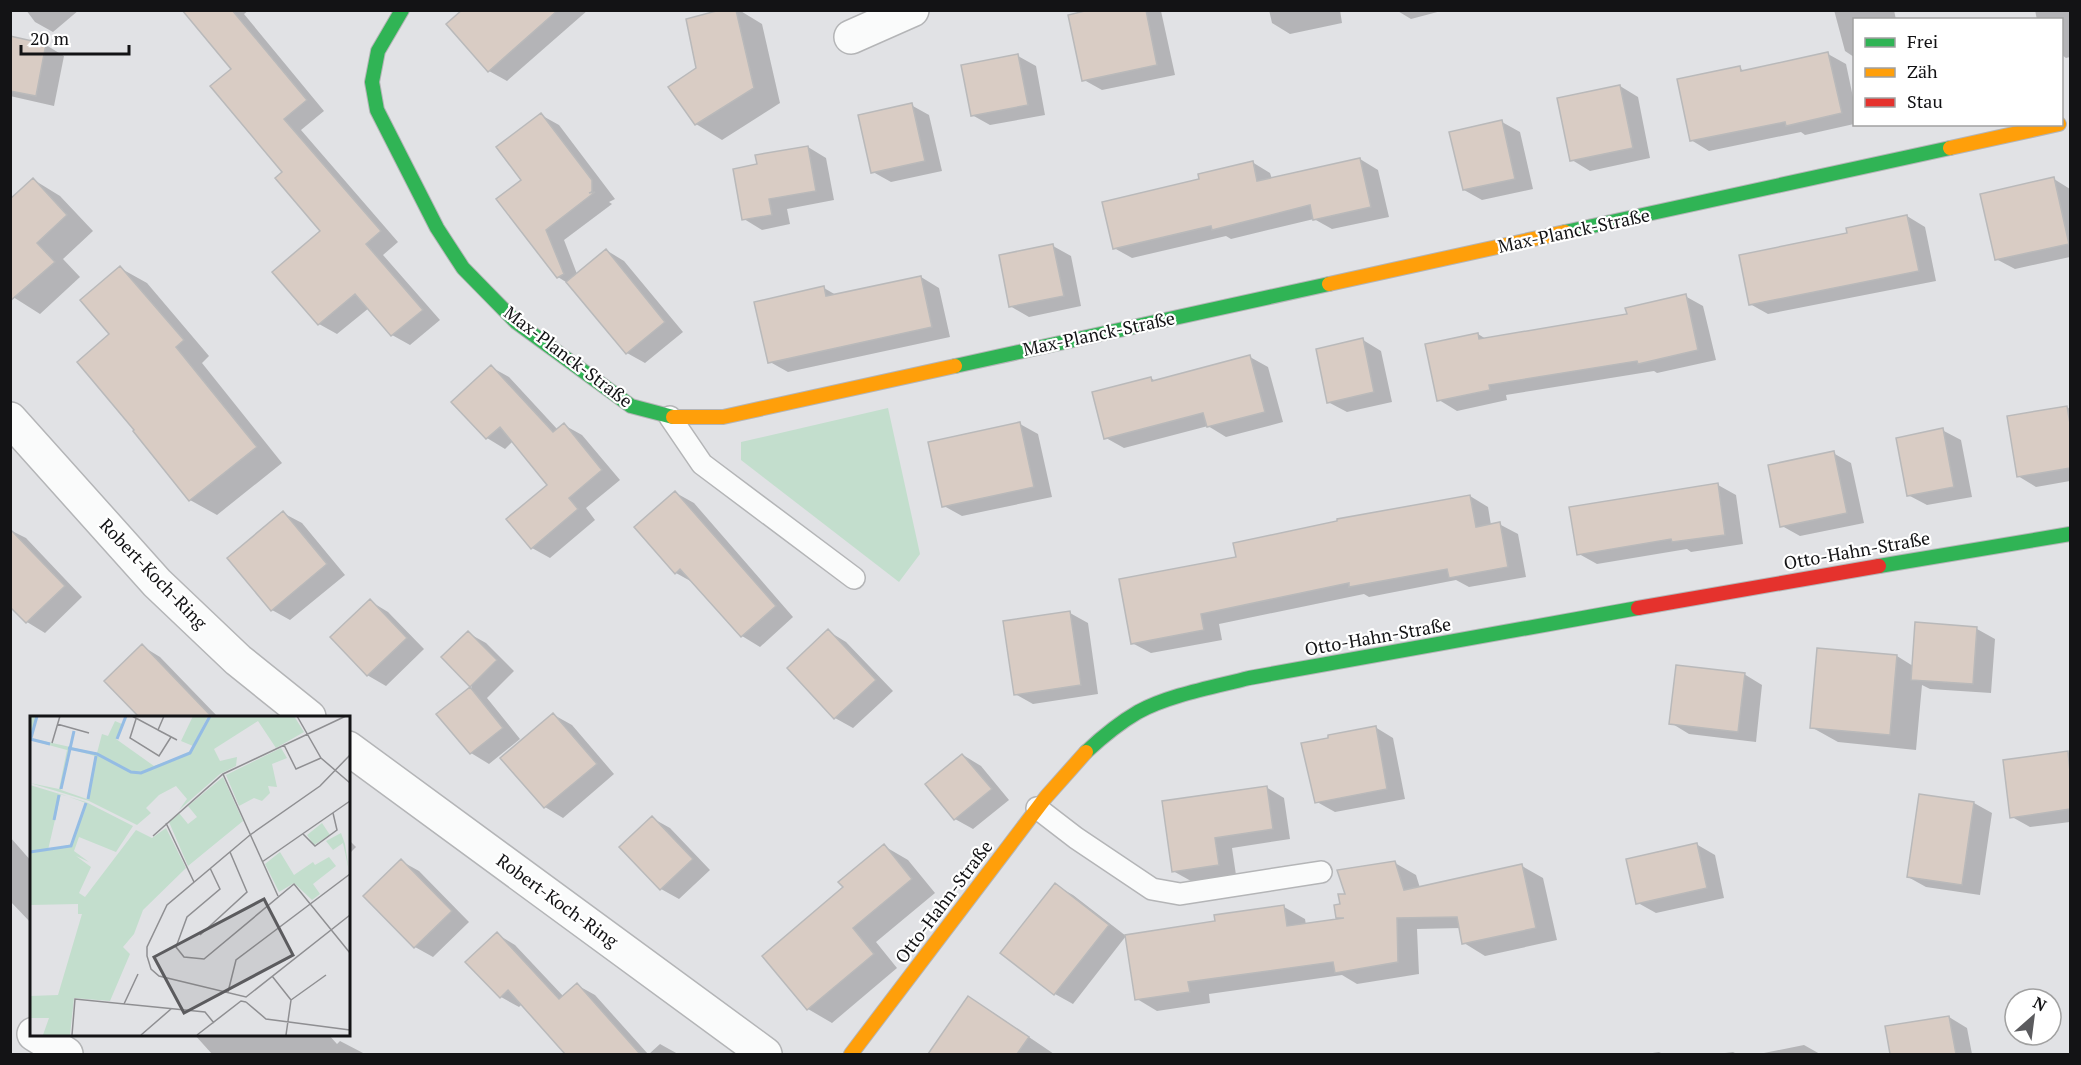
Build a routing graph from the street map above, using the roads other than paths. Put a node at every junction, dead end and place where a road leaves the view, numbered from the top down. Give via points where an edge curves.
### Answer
1 (402, 10) edge
2 (912, 10) edge
3 (851, 37) dead end
4 (2051, 126) edge
5 (670, 417) junction
6 (10, 419) edge
7 (2070, 534) edge
8 (854, 578) dead end
9 (308, 716) edge
10 (350, 749) edge
11 (1037, 808) junction
12 (1321, 872) dead end
13 (10, 1018) edge
14 (30, 1031) edge
15 (36, 1035) edge
16 (66, 1054) edge
17 (765, 1054) edge
18 (851, 1054) edge

1 - 5 street, Max-Planck-Straße via 378,51 372,82 377,110 437,228 463,268 516,322 602,386 631,406
2 - 3 street
4 - 5 street, Max-Planck-Straße via 723,417
5 - 8 lane via 702,464
6 - 9 street, Robert-Koch-Ring via 157,583 238,660
7 - 11 street, Otto-Hahn-Straße via 1249,678 1187,693 1138,712 1100,739
10 - 17 street, Robert-Koch-Ring
11 - 12 lane via 1152,889 1180,894
11 - 18 street, Otto-Hahn-Straße
13 - 14 street
15 - 16 street

